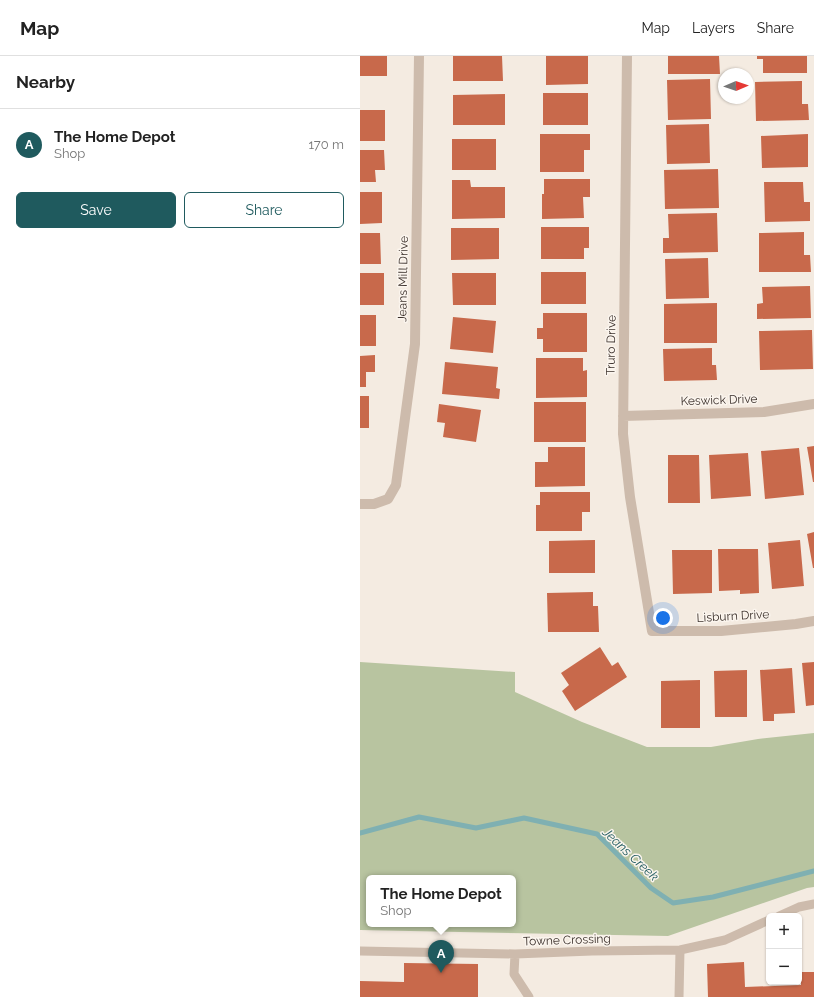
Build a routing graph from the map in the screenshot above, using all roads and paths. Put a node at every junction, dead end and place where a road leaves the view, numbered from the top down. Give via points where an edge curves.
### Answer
1 (419, 56) edge
2 (627, 56) edge
3 (814, 404) edge
4 (623, 416) junction
5 (360, 504) edge
6 (814, 621) edge
7 (652, 631) joint
8 (814, 904) edge
9 (786, 913) edge
10 (766, 921) edge
11 (680, 950) junction
12 (360, 951) edge
13 (515, 954) junction
14 (529, 997) edge
15 (679, 997) edge

1 - 5 street, Jeans Mill Drive via 415,344 396,485 388,499 374,504
2 - 4 street, Truro Drive
3 - 4 street, Keswick Drive via 764,412
4 - 7 street, Truro Drive via 630,497
6 - 7 street, Lisburn Drive via 721,631
8 - 9 lane
10 - 11 lane, Towne Crossing via 725,940
11 - 13 lane, Towne Crossing
11 - 15 lane
12 - 13 lane, Towne Crossing
13 - 14 lane via 514,974

